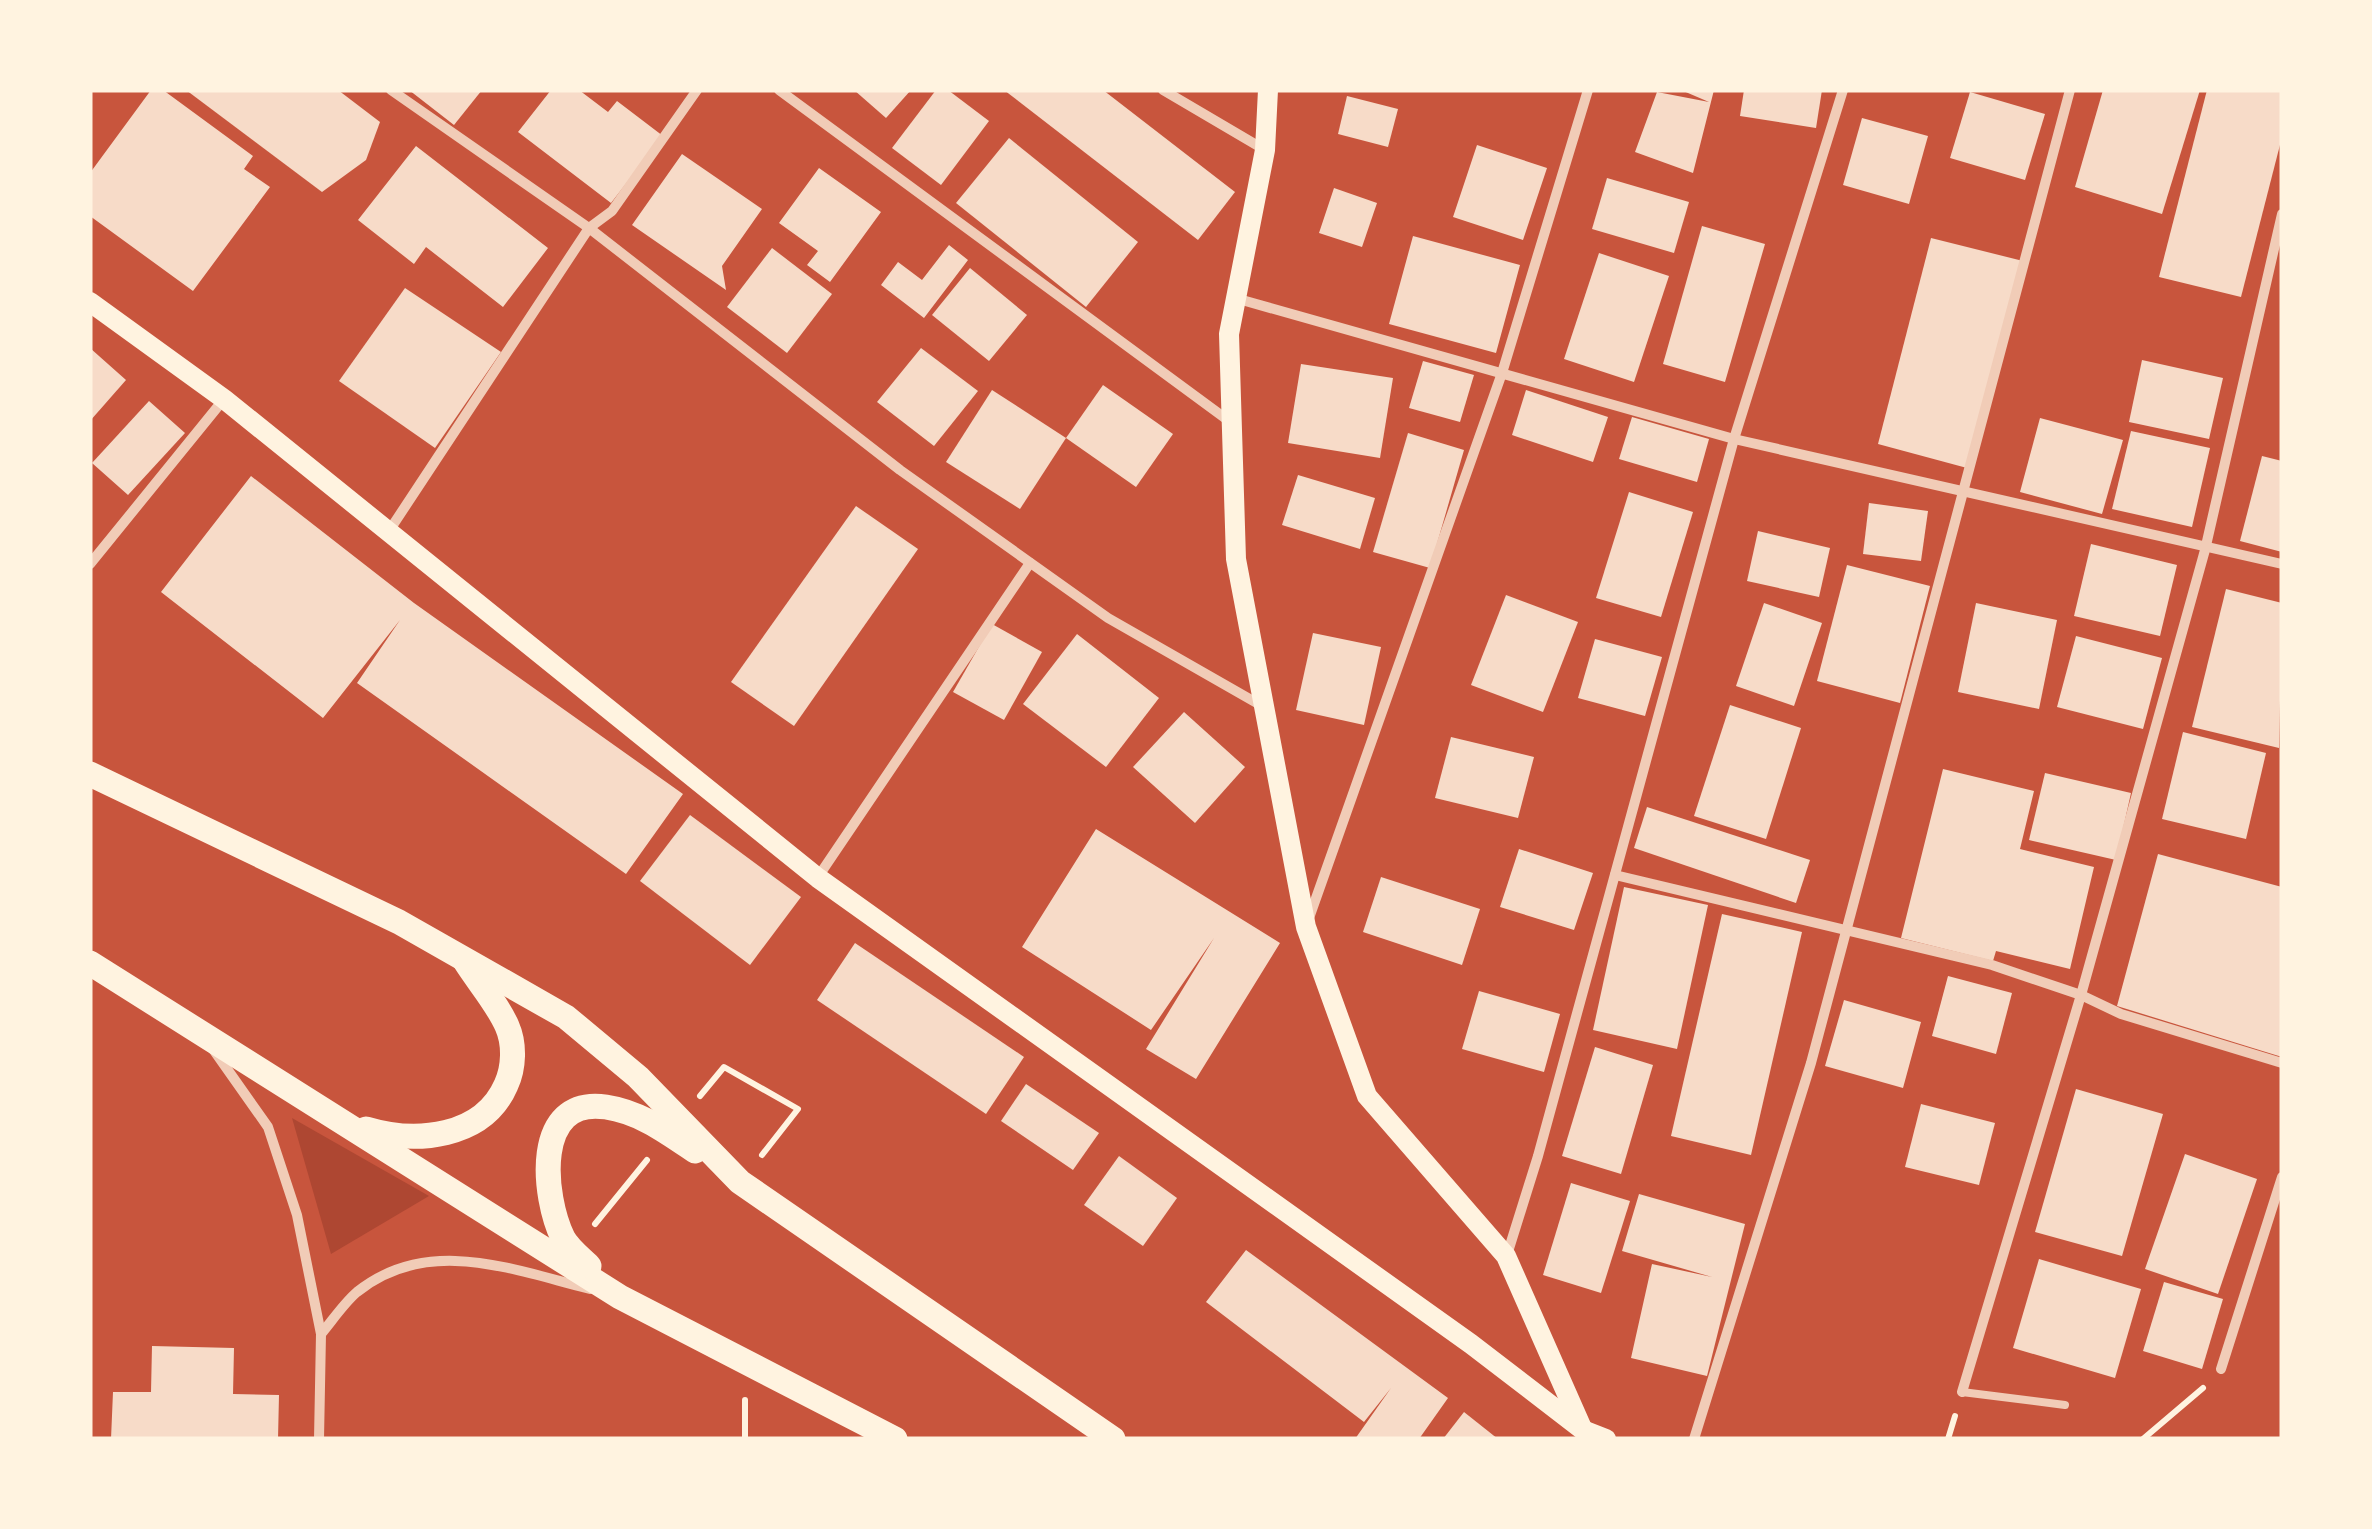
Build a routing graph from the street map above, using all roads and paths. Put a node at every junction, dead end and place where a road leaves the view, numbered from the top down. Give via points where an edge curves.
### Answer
1 (391, 90) edge
2 (697, 90) edge
3 (779, 90) edge
4 (1163, 90) edge
5 (1268, 90) edge
6 (1588, 90) edge
7 (1843, 90) edge
8 (2070, 90) edge
9 (1266, 150) junction
10 (2282, 214) edge
11 (589, 228) junction
12 (1234, 298) junction
13 (90, 302) edge
14 (1502, 373) junction
15 (224, 399) junction
16 (1232, 423) junction
17 (1734, 439) junction
18 (1964, 492) junction
19 (388, 532) junction
20 (2205, 550) junction
21 (1030, 562) junction
22 (90, 564) edge
23 (2282, 564) edge
24 (1263, 706) junction
25 (90, 774) edge
26 (1615, 875) junction
27 (818, 878) junction
28 (1306, 927) junction
29 (1846, 930) junction
30 (462, 956) junction
31 (90, 962) edge
32 (2081, 994) junction
33 (206, 1038) junction
34 (2282, 1064) edge
35 (688, 1111) dead end
36 (333, 1120) junction
37 (651, 1156) dead end
38 (2282, 1177) edge
39 (740, 1182) junction
40 (591, 1230) dead end
41 (1506, 1256) junction
42 (620, 1296) junction
43 (321, 1334) junction
44 (2221, 1369) dead end
45 (2207, 1384) dead end
46 (1962, 1392) joint
47 (2065, 1405) dead end
48 (1582, 1430) junction
49 (873, 1431) edge
50 (318, 1439) edge
51 (895, 1439) edge
52 (1113, 1439) edge
53 (1606, 1439) edge
54 (1694, 1439) edge
55 (2143, 1439) edge

1 - 11 street
2 - 11 street via 612,211
3 - 16 street
4 - 9 street
5 - 9 main road
6 - 14 street
7 - 17 street
8 - 18 street
9 - 12 main road
10 - 20 street
11 - 19 street
11 - 21 street via 900,470
12 - 14 street
12 - 16 main road
13 - 15 main road
14 - 17 street
14 - 28 street
15 - 19 main road
15 - 22 street
16 - 24 main road via 1236,559
17 - 18 street
17 - 26 street
18 - 20 street
18 - 29 street
19 - 27 main road
20 - 23 street
20 - 32 street
21 - 24 street via 1108,618
21 - 27 street
24 - 28 main road
25 - 30 main road
26 - 29 street
26 - 41 street
27 - 48 main road
28 - 41 main road via 1367,1096
29 - 32 street
29 - 54 street
30 - 36 main road via 508,1028 513,1068 498,1104 466,1127 439,1134 396,1138
30 - 39 main road via 566,1017 638,1076
31 - 33 main road
32 - 34 street via 2121,1014
32 - 46 street
33 - 36 main road
33 - 43 street via 268,1127 298,1216
35 - 39 path via 724,1067 798,1110
36 - 42 main road
37 - 40 path
38 - 44 street
39 - 42 main road via 650,1120 602,1106 558,1125 546,1158 555,1216 565,1242
39 - 52 main road
41 - 48 main road
42 - 43 street via 464,1257 398,1269 357,1292
42 - 49 main road
43 - 50 street
45 - 55 path
46 - 47 lane
48 - 53 main road
49 - 51 main road

